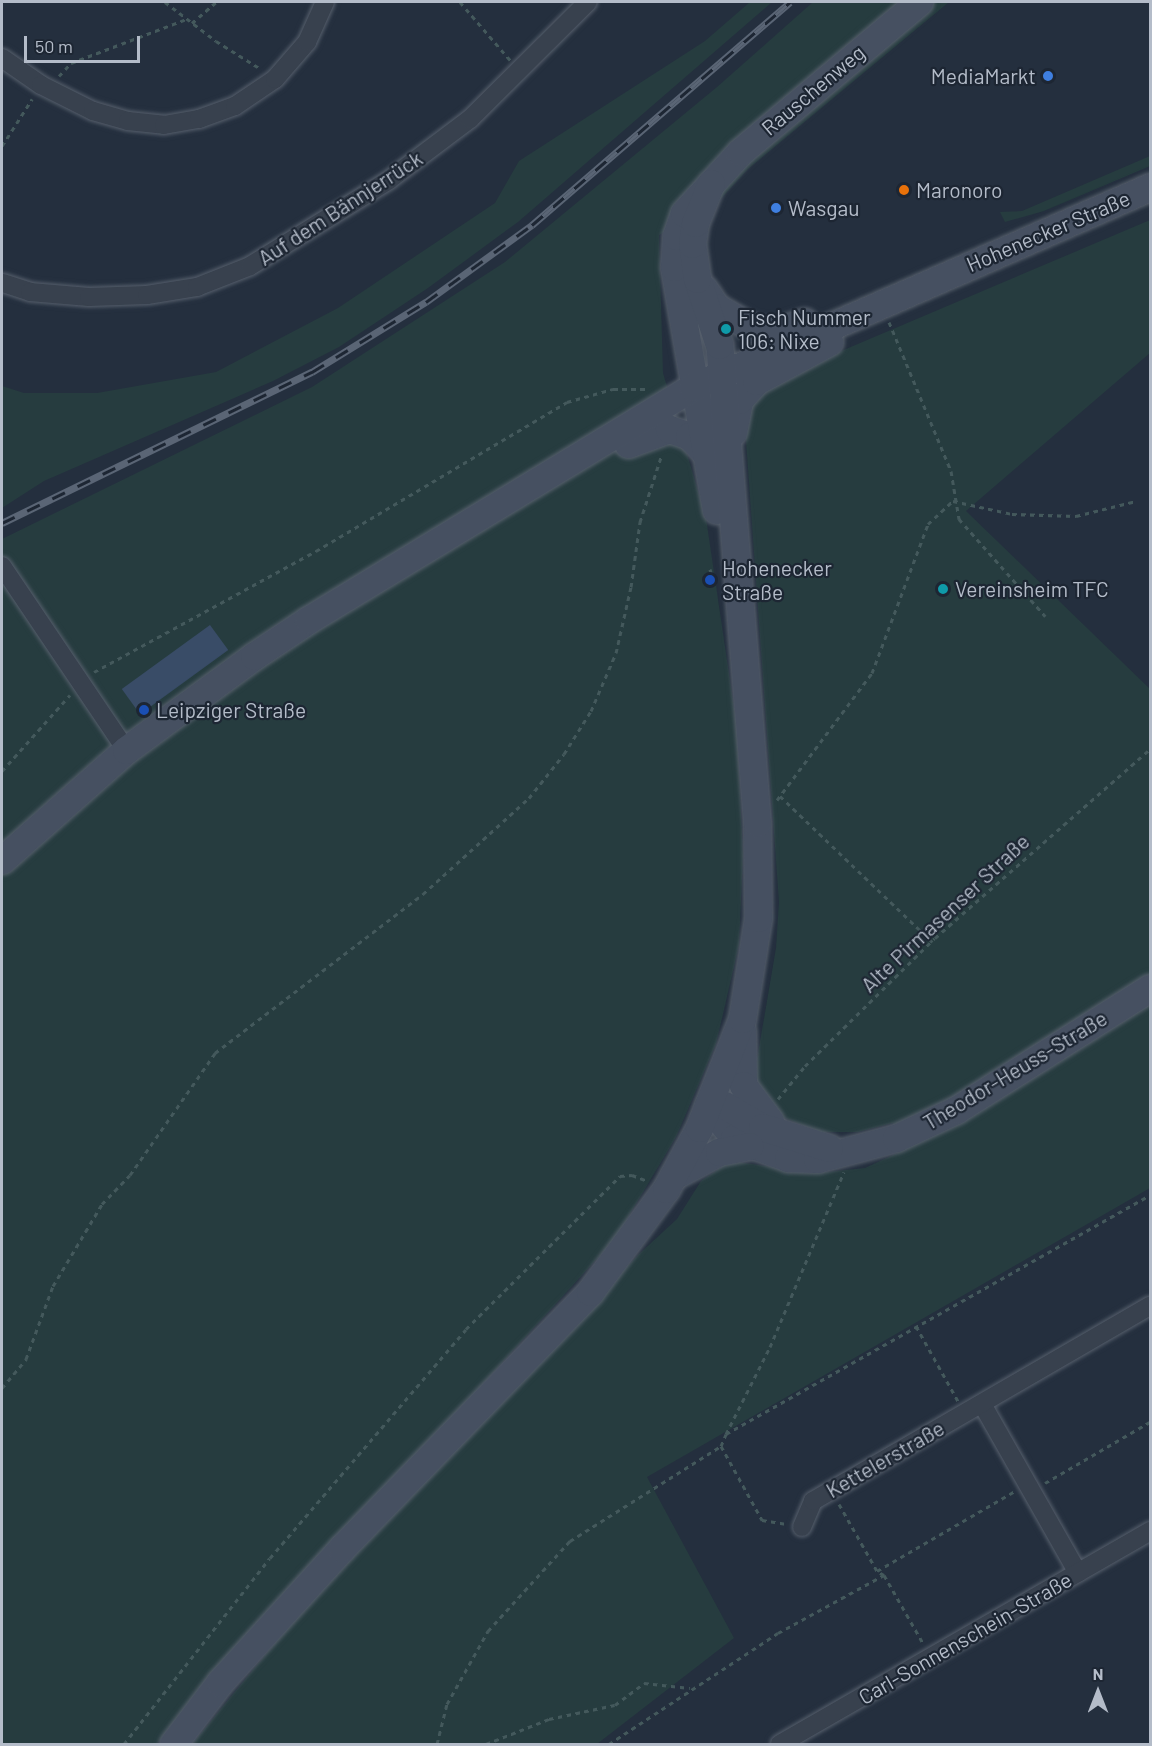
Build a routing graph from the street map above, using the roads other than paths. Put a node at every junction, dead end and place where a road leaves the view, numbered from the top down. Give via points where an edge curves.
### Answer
1 (325, 2) edge
2 (588, 2) edge
3 (919, 2) edge
4 (2, 58) edge
5 (711, 183) junction
6 (1150, 187) edge
7 (697, 279) junction
8 (3, 283) edge
9 (875, 306) junction
10 (721, 374) junction
11 (692, 387) junction
12 (716, 454) junction
13 (560, 467) junction
14 (2, 566) edge
15 (126, 750) junction
16 (2, 860) edge
17 (1150, 988) edge
18 (742, 1019) junction
19 (708, 1105) junction
20 (784, 1135) junction
21 (748, 1146) junction
22 (844, 1157) junction
23 (669, 1182) junction
24 (1150, 1306) edge
25 (982, 1404) junction
26 (802, 1527) road end
27 (1150, 1531) edge
28 (1078, 1573) junction
29 (174, 1744) edge
30 (780, 1744) edge

1 - 4 street via 307,42 275,79 235,106 199,119 164,125 128,121 93,111 41,85
2 - 8 street, Auf dem Bännjerrück via 470,118 389,180 250,266 197,287 147,295 66,295 30,292
3 - 5 main road, Rauschenweg via 740,152
5 - 7 main road, Rauschenweg via 695,223 692,244
5 - 11 main road, Rauschenweg via 684,213 676,236 674,267
6 - 9 main road, Hohenecker Straße
7 - 9 main road via 716,307 752,328 776,333 832,311
7 - 10 main road, Rauschenweg via 719,345
9 - 10 main road, Hohenecker Straße
9 - 12 main road via 819,351 756,381 739,400
10 - 11 main road, Hohenecker Straße
10 - 12 main road, Rauschenweg
11 - 12 main road, Rauschenweg
11 - 13 main road, Hohenecker Straße
12 - 13 main road via 682,433 661,429 598,460
12 - 18 main road via 713,505 734,535 758,866 754,951
13 - 15 main road, Hohenecker Straße via 308,620
14 - 15 street
15 - 16 main road, Hohenecker Straße
17 - 22 main road, Theodor-Heuss-Straße via 956,1110
18 - 19 main road
18 - 20 main road via 743,1086
19 - 20 main road, Theodor-Heuss-Straße via 736,1109 762,1127
19 - 21 main road, Theodor-Heuss-Straße via 734,1138
19 - 23 main road
20 - 22 main road, Theodor-Heuss-Straße
21 - 22 main road, Theodor-Heuss-Straße via 788,1158
21 - 23 main road via 719,1152
23 - 29 main road via 590,1292 342,1548 220,1682
24 - 25 street, Kettelerstraße
25 - 26 street, Kettelerstraße via 813,1501
25 - 28 street
27 - 28 street, Carl-Sonnenschein-Straße
28 - 30 street, Carl-Sonnenschein-Straße

